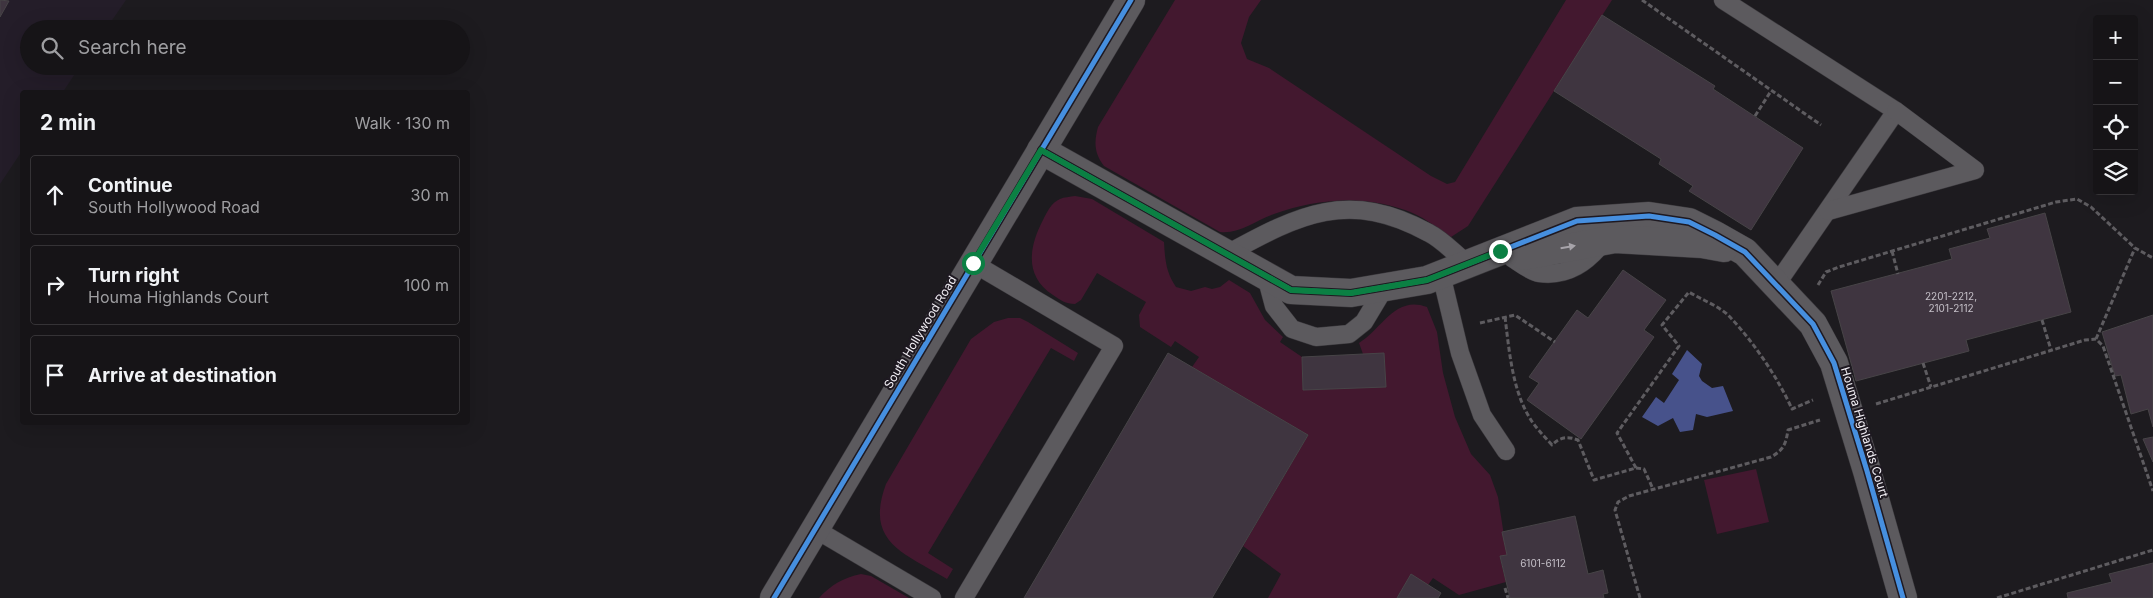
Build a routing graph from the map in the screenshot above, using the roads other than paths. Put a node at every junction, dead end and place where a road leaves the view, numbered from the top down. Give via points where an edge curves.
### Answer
1 (1131, 0) edge
2 (1723, 0) edge
3 (1896, 112) junction
4 (1041, 150) junction
5 (1828, 211) junction
6 (1745, 252) junction
7 (1227, 254) junction
8 (973, 263) junction
9 (1468, 264) junction
10 (1441, 274) junction
11 (1266, 276) junction
12 (1776, 286) junction
13 (1385, 287) junction
14 (1506, 451) dead end
15 (815, 529) junction
16 (774, 598) edge
17 (932, 598) edge
18 (964, 598) edge
19 (1903, 598) edge

1 - 4 street, South Hollywood Road
2 - 3 lane
3 - 5 lane
3 - 5 lane via 1974,170
4 - 7 street, Houma Highlands Court
4 - 8 street, South Hollywood Road
5 - 12 lane
9 -> 6 street via 1605,240 1702,244
6 - 9 street, Houma Highlands Court via 1689,222 1649,216 1577,220
6 - 12 street, Houma Highlands Court
7 - 9 lane via 1268,231 1316,213 1354,208 1396,218 1430,233
7 - 11 street, Houma Highlands Court
8 - 15 street, South Hollywood Road
8 - 18 lane via 1114,346
9 - 10 street, Houma Highlands Court
10 - 13 street, Houma Highlands Court via 1427,280
10 - 14 lane via 1460,352 1482,415
11 - 13 street, Houma Highlands Court via 1291,290 1351,293
11 - 13 lane via 1274,306 1292,329 1316,337 1349,334 1364,322
12 - 19 street, Houma Highlands Court via 1813,324 1834,363
15 - 16 street, South Hollywood Road
15 - 17 lane

